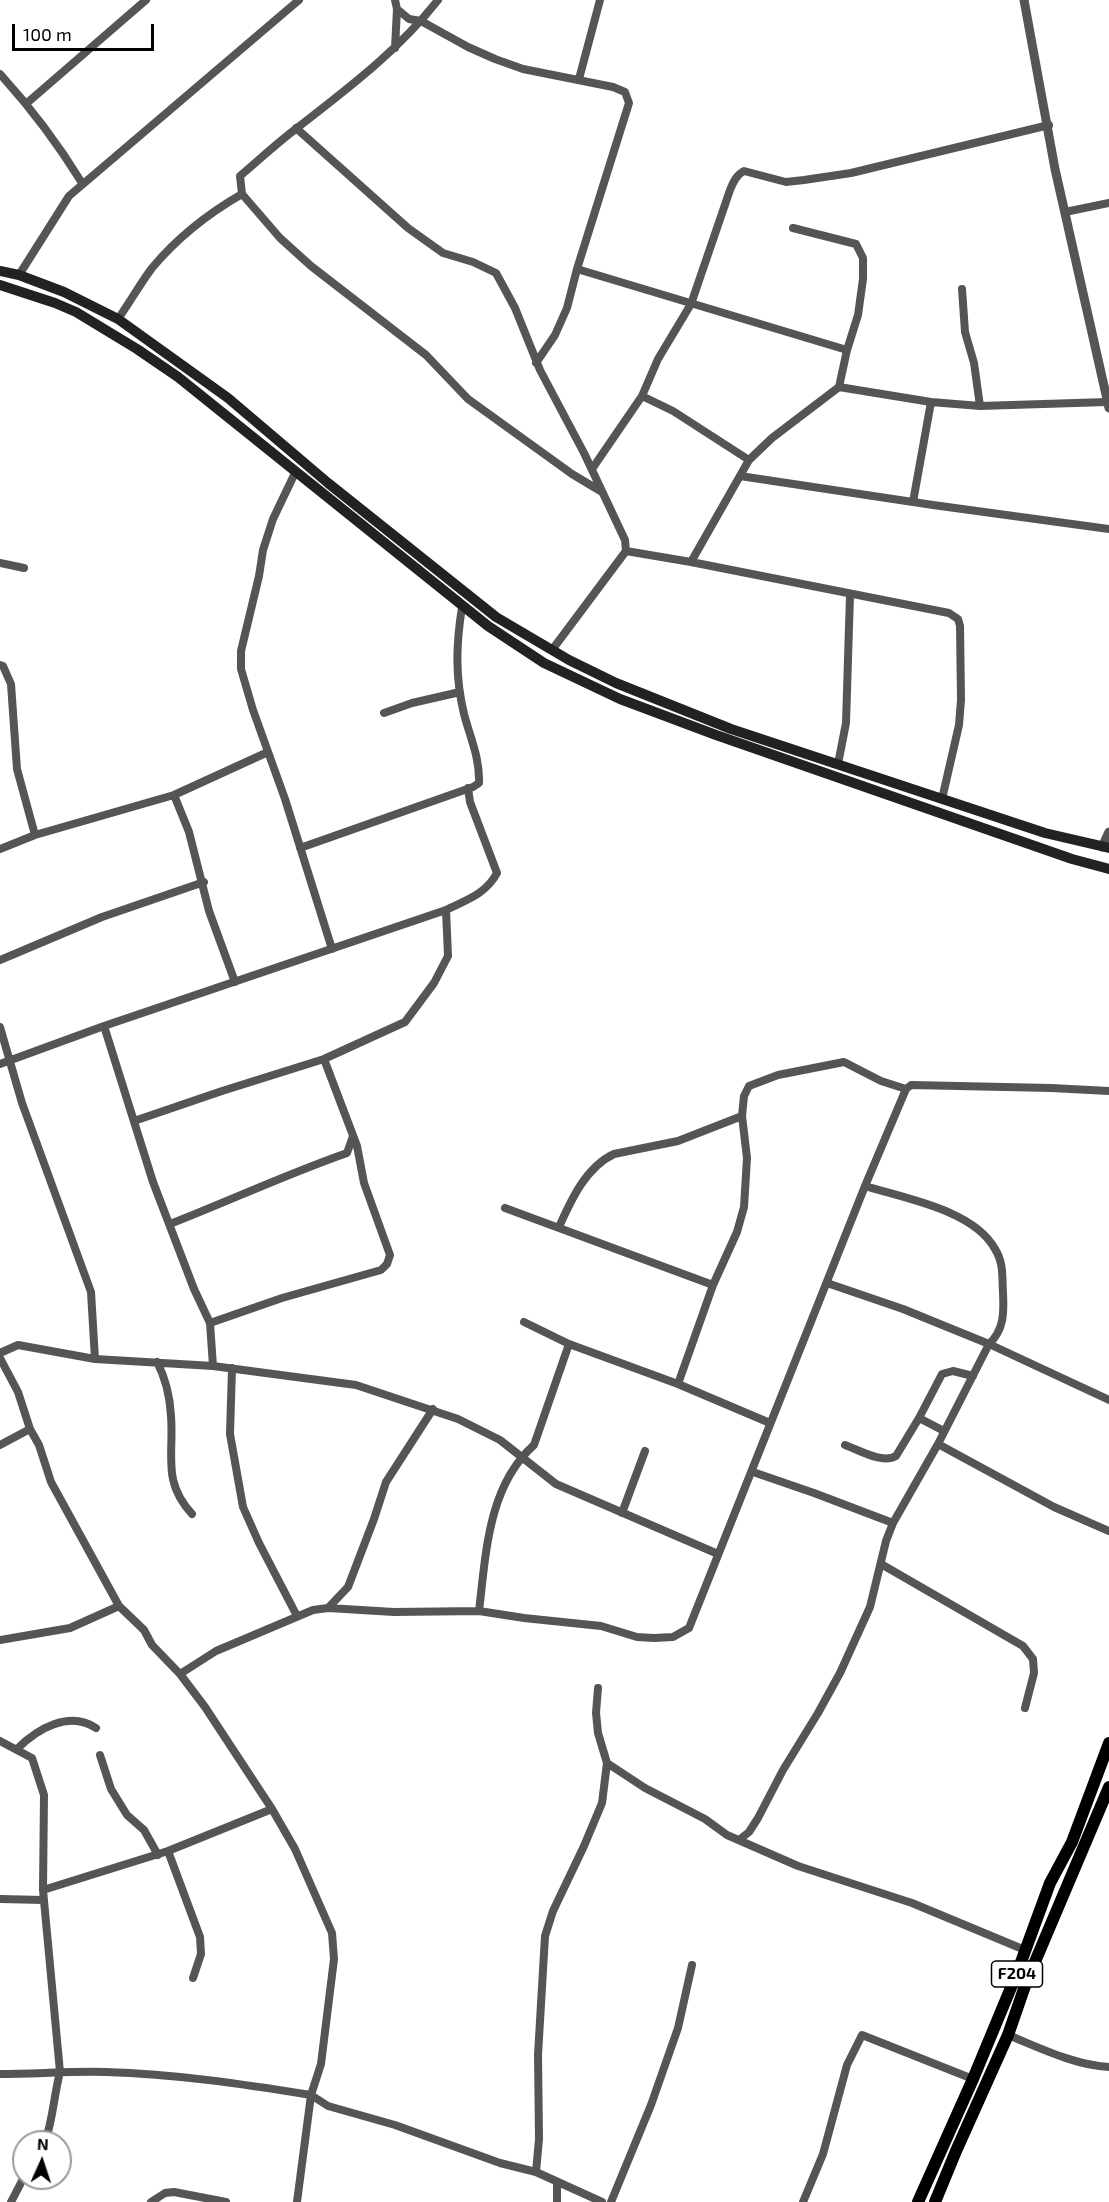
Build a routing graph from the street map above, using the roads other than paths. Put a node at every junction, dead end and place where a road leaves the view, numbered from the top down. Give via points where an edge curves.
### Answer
1 (146, 0) edge
2 (299, 0) edge
3 (395, 0) edge
4 (438, 0) edge
5 (600, 0) edge
6 (1024, 0) edge
7 (398, 9) junction
8 (421, 21) junction
9 (395, 48) junction
10 (0, 74) edge
11 (579, 79) junction
12 (27, 103) junction
13 (1049, 125) junction
14 (297, 128) junction
15 (82, 183) junction
16 (242, 194) junction
17 (1109, 203) edge
18 (1065, 212) junction
19 (793, 228) dead end
20 (577, 268) junction
21 (0, 271) edge
22 (19, 275) junction
23 (0, 285) edge
24 (962, 289) dead end
25 (691, 304) junction
26 (118, 319) junction
27 (847, 350) junction
28 (536, 363) junction
29 (839, 387) junction
30 (642, 396) junction
31 (931, 402) junction
32 (1108, 405) edge
33 (980, 406) junction
34 (748, 460) junction
35 (592, 469) junction
36 (296, 473) junction
37 (740, 476) junction
38 (604, 493) junction
39 (913, 502) junction
40 (1109, 529) edge
41 (626, 551) junction
42 (0, 562) edge
43 (692, 562) junction
44 (24, 568) dead end
45 (850, 595) junction
46 (462, 607) junction
47 (552, 650) junction
48 (0, 664) edge
49 (460, 692) junction
50 (384, 713) dead end
51 (268, 752) junction
52 (838, 764) junction
53 (468, 788) junction
54 (174, 795) junction
55 (942, 799) junction
56 (1109, 831) edge
57 (36, 835) junction
58 (300, 848) junction
59 (1106, 848) edge
60 (0, 849) edge
61 (1109, 869) edge
62 (204, 882) junction
63 (446, 910) junction
64 (332, 949) junction
65 (0, 960) edge
66 (235, 982) junction
67 (104, 1026) junction
68 (0, 1027) edge
69 (324, 1059) junction
70 (11, 1060) junction
71 (0, 1064) edge
72 (906, 1089) junction
73 (1109, 1091) edge
74 (742, 1116) junction
75 (134, 1121) junction
76 (353, 1136) junction
77 (865, 1186) junction
78 (505, 1208) dead end
79 (170, 1224) junction
80 (559, 1227) junction
81 (827, 1283) junction
82 (713, 1285) junction
83 (524, 1322) dead end
84 (210, 1323) junction
85 (569, 1344) junction
86 (989, 1344) junction
87 (0, 1356) edge
88 (95, 1359) junction
89 (158, 1362) junction
90 (213, 1366) junction
91 (232, 1368) junction
92 (973, 1376) junction
93 (678, 1384) junction
94 (1109, 1400) edge
95 (433, 1410) junction
96 (919, 1418) junction
97 (770, 1423) junction
98 (30, 1429) junction
99 (944, 1431) junction
100 (938, 1444) junction
101 (0, 1445) edge
102 (845, 1445) dead end
103 (645, 1451) dead end
104 (522, 1456) junction
105 (753, 1472) junction
106 (622, 1513) junction
107 (192, 1514) dead end
108 (893, 1523) junction
109 (1109, 1531) edge
110 (718, 1554) junction
111 (881, 1564) junction
112 (119, 1606) junction
113 (328, 1608) junction
114 (479, 1611) junction
115 (297, 1617) junction
116 (0, 1640) edge
117 (180, 1674) junction
118 (598, 1688) dead end
119 (1025, 1708) dead end
120 (96, 1728) dead end
121 (0, 1741) edge
122 (1109, 1743) edge
123 (17, 1749) junction
124 (100, 1755) dead end
125 (608, 1763) junction
126 (1109, 1787) edge
127 (272, 1809) junction
128 (739, 1840) junction
129 (168, 1851) junction
130 (158, 1855) junction
131 (44, 1890) junction
132 (0, 1899) edge
133 (44, 1900) junction
134 (1025, 1950) junction
135 (692, 1965) dead end
136 (193, 1978) dead end
137 (1008, 2035) junction
138 (1109, 2067) edge
139 (60, 2072) junction
140 (0, 2074) edge
141 (973, 2079) junction
142 (311, 2095) junction
143 (49, 2130) edge
144 (536, 2172) junction
145 (557, 2182) junction
146 (151, 2202) edge
147 (226, 2202) edge
148 (297, 2202) edge
149 (557, 2202) edge
150 (602, 2202) edge
151 (611, 2202) edge
152 (803, 2202) edge
153 (918, 2202) edge
154 (935, 2202) edge

1 - 12 street
2 - 15 street
3 - 7 street
4 - 8 street
5 - 11 street
6 - 13 street
7 - 8 street via 409,19
7 - 9 street
8 - 9 street
8 - 11 street via 495,59 523,69
9 - 14 street
10 - 12 street
11 - 20 street via 625,92 629,103
12 - 15 street
13 - 18 street
13 - 25 street via 851,173 786,182 741,172 730,190
14 - 16 street via 240,176
14 - 28 street via 408,228 443,253 496,273 515,308
15 - 22 street via 58,211
16 - 26 street via 212,211 170,249
16 - 38 street via 287,245 426,356 468,399
17 - 18 street
18 - 32 street
19 - 27 street via 856,244 863,258 858,315
20 - 25 street
20 - 28 street via 567,308
21 - 22 main road
22 - 26 main road
23 - 36 main road via 76,312 138,349 207,399
24 - 33 street via 965,332
25 - 27 street
25 - 30 street via 658,359
26 - 47 main road via 228,398 496,617
27 - 29 street
28 - 35 street
29 - 31 street
29 - 34 street
30 - 34 street via 700,427
30 - 35 street
31 - 33 street
31 - 39 street
32 - 33 street
34 - 37 street
35 - 38 street
36 - 46 main road
36 - 51 street via 273,519 263,550 241,651 241,669
37 - 39 street
37 - 43 street
38 - 41 street
39 - 40 street
41 - 43 street
41 - 47 street
42 - 44 street
43 - 45 street
45 - 52 street via 846,723
45 - 55 street via 958,619 959,725
46 - 49 street via 456,658
46 - 61 main road via 544,663 620,699
47 - 52 main road via 652,698
48 - 57 street via 11,684 17,769
49 - 50 street
49 - 53 street via 480,770 479,783
51 - 54 street
51 - 58 street
52 - 55 main road
53 - 58 street
53 - 63 street via 497,873 491,885
54 - 57 street
54 - 62 street
55 - 59 main road via 1045,833
56 - 59 street
57 - 60 street
58 - 64 street
62 - 65 street via 102,917
62 - 66 street via 209,911
63 - 64 street
63 - 69 street via 448,956 434,984 405,1022
64 - 66 street
66 - 67 street
67 - 70 street
67 - 75 street
68 - 70 street
69 - 75 street
69 - 76 street
70 - 71 street
70 - 88 street via 22,1103 91,1292
72 - 73 street via 911,1085
72 - 74 street via 844,1062 832,1063 749,1086
72 - 77 street
74 - 80 street via 678,1141 605,1158 572,1197
74 - 82 street via 747,1158 744,1207
75 - 79 street
76 - 79 street via 347,1153
76 - 84 street via 364,1183 390,1255 387,1264 381,1270
77 - 81 street
77 - 86 street via 958,1216 978,1228 995,1248 1004,1272 1004,1316 998,1336
78 - 80 street
79 - 84 street
80 - 82 street
81 - 86 street
81 - 97 street
82 - 93 street
83 - 85 street
84 - 90 street
85 - 93 street
85 - 104 street via 534,1445
86 - 92 street
86 - 94 street
87 - 88 street via 18,1345
87 - 98 street
88 - 89 street
89 - 90 street
89 - 107 street via 165,1377 171,1416 170,1465 180,1498
90 - 91 street
91 - 95 street via 356,1385
91 - 115 street via 230,1434 243,1507
92 - 96 street via 953,1371 942,1374
92 - 99 street
93 - 97 street
95 - 104 street via 500,1440
95 - 113 street via 386,1482 348,1587
96 - 99 street
96 - 102 street via 896,1456 890,1459
97 - 105 street
98 - 101 street
98 - 112 street via 51,1482
99 - 100 street
100 - 108 street
100 - 109 street via 1054,1507
103 - 106 street
104 - 106 street via 556,1484
104 - 114 street via 506,1479 488,1536
105 - 108 street
105 - 110 street
106 - 110 street
108 - 111 street
110 - 114 street via 689,1628 673,1637 638,1638 601,1626
111 - 119 street via 1023,1646 1033,1659 1034,1673
111 - 128 street via 870,1607 840,1673 754,1825
112 - 116 street via 70,1628
112 - 117 street
113 - 114 street
113 - 115 street
115 - 117 street via 216,1651
117 - 127 street
118 - 125 street via 598,1733
120 - 123 street via 87,1722 61,1722 31,1735
121 - 123 street
122 - 134 main road, F204
123 - 131 street via 32,1758 44,1795
124 - 130 street via 111,1789 127,1815 144,1830
125 - 128 street
125 - 144 street via 602,1803 545,1936
126 - 137 main road, F204
127 - 129 street
127 - 142 street via 312,1884 334,1946 321,2064
128 - 134 street via 798,1866 912,1903
129 - 130 street
129 - 136 street via 200,1937 201,1954
130 - 131 street
131 - 133 street
132 - 133 street
133 - 139 street
134 - 141 main road, F204
135 - 151 street via 678,2028
137 - 138 street via 1056,2055
137 - 154 main road, F204
139 - 140 street
139 - 142 street via 181,2076
139 - 143 street
141 - 152 street via 862,2035 844,2073 822,2154
141 - 153 main road, F204
142 - 144 street via 328,2106
142 - 148 street
144 - 145 street
145 - 149 street
145 - 150 street
146 - 147 street via 174,2192

